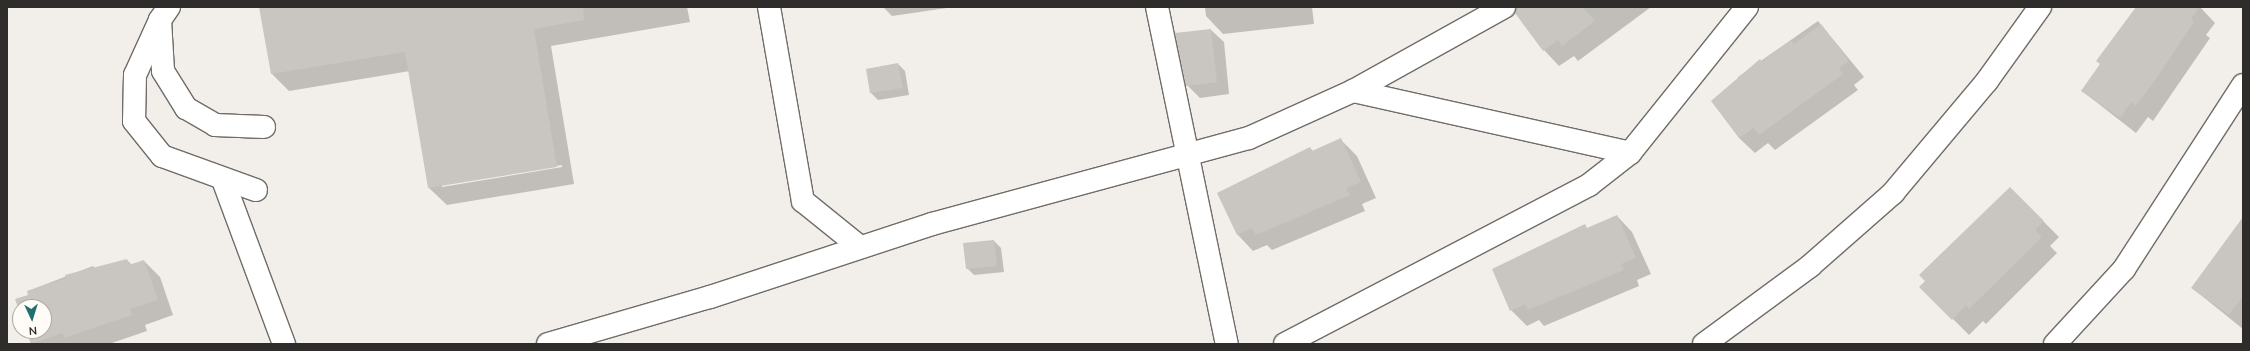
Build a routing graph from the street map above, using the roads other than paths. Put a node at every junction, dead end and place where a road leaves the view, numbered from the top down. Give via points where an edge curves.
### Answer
1 (769, 7) edge
2 (1157, 7) edge
3 (1504, 7) edge
4 (1747, 7) edge
5 (2040, 7) edge
6 (165, 14) edge
7 (2243, 85) edge
8 (1353, 92) junction
9 (264, 127) dead end
10 (1630, 153) junction
11 (1189, 154) junction
12 (223, 180) junction
13 (256, 190) dead end
14 (860, 247) junction
15 (284, 344) edge
16 (548, 344) edge
17 (1227, 344) edge
18 (1285, 344) edge
19 (1704, 344) edge
20 (2055, 344) edge

1 - 14 street via 804,201
2 - 11 street
3 - 8 street
4 - 10 street
5 - 19 street via 1987,82 1893,193 1810,266
6 - 9 street via 163,71 186,108 215,125
6 - 12 street via 134,75 134,121 162,156
7 - 20 street via 2124,269
8 - 10 street
8 - 11 street via 1249,138
10 - 18 street via 1589,185
11 - 14 street via 932,224
11 - 17 street
12 - 13 street
12 - 15 street
14 - 16 street

